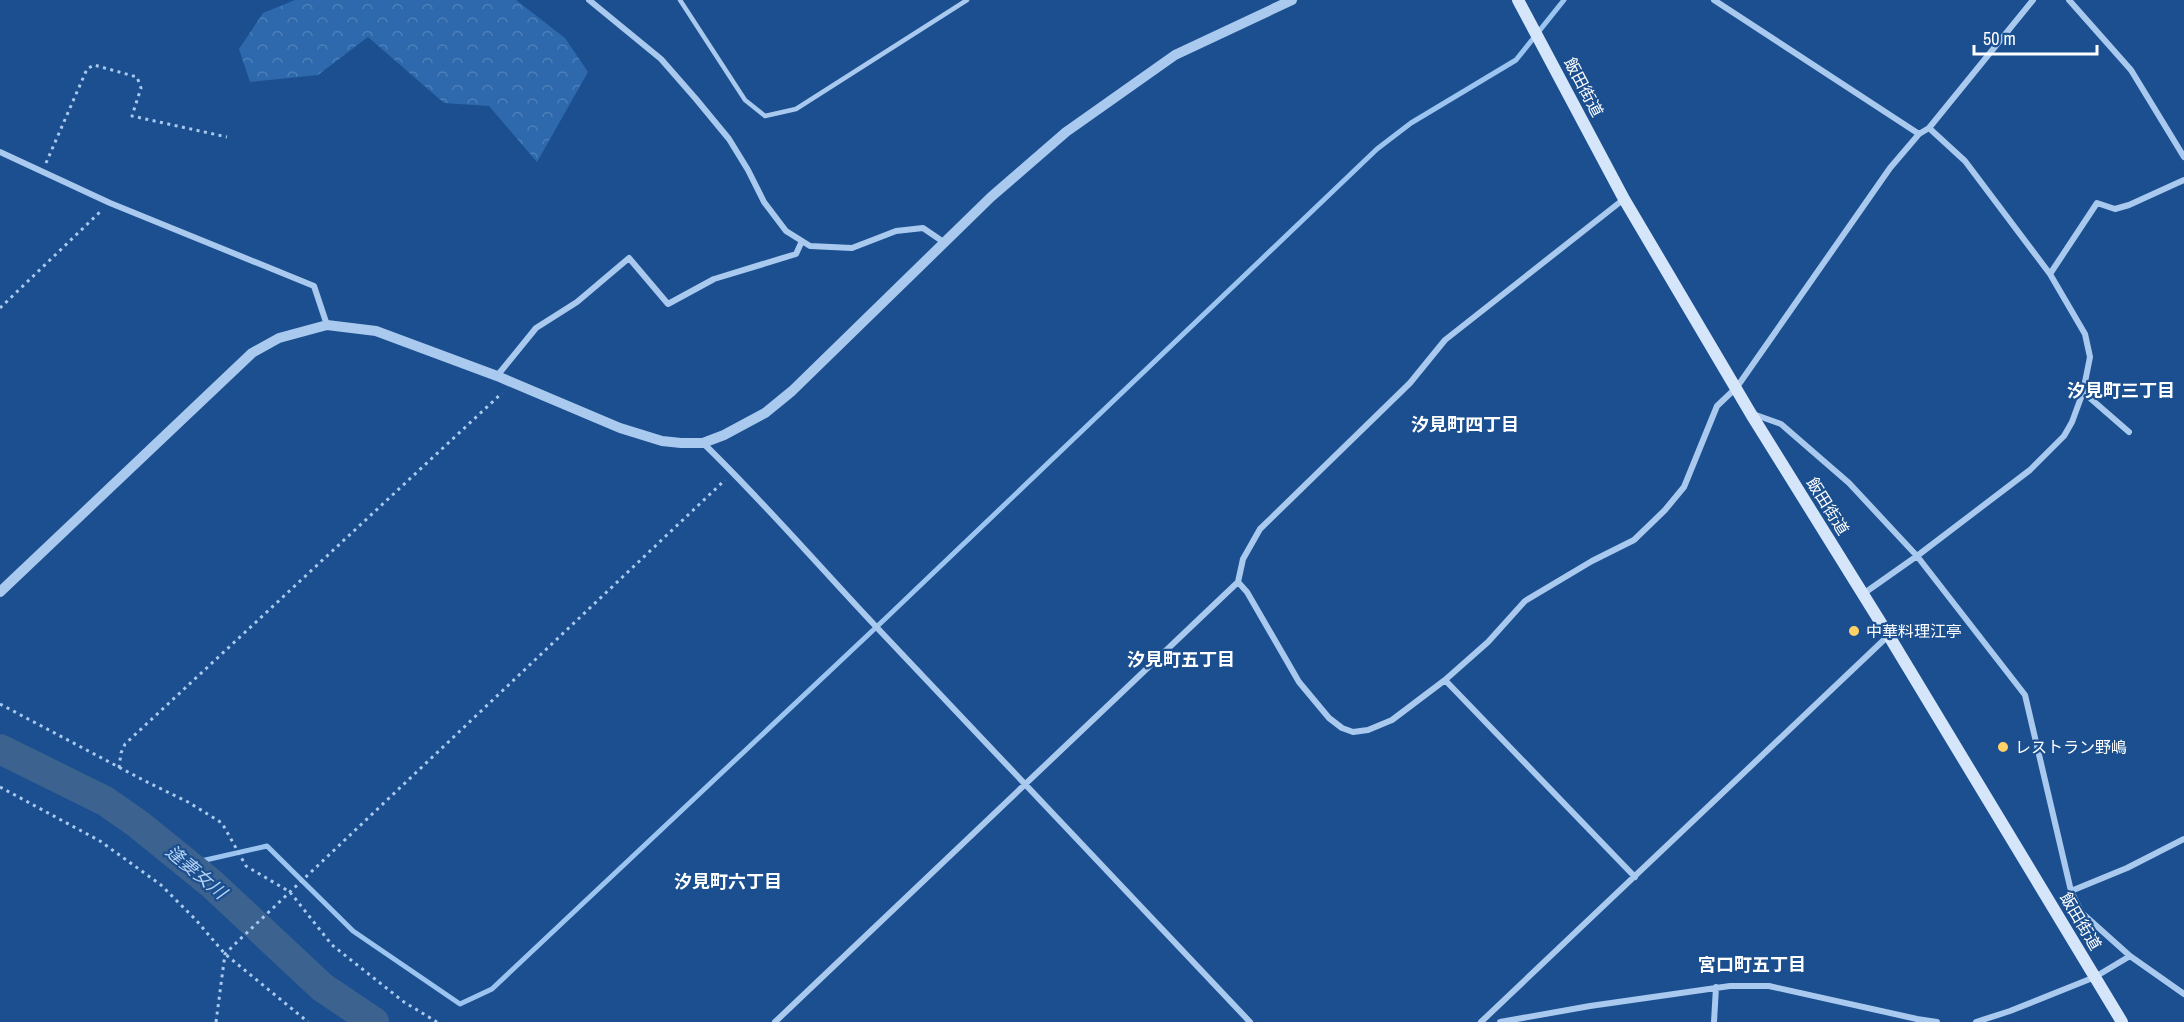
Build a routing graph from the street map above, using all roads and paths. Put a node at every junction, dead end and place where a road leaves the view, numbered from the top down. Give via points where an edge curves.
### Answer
1 (589, 0) edge
2 (680, 0) edge
3 (967, 0) edge
4 (1292, 0) edge
5 (1518, 0) edge
6 (1714, 0) edge
7 (2033, 0) edge
8 (2069, 0) edge
9 (1929, 128) junction
10 (1920, 134) junction
11 (227, 137) dead end
12 (0, 152) edge
13 (2184, 157) edge
14 (43, 171) junction
15 (2184, 180) edge
16 (1624, 199) junction
17 (110, 202) junction
18 (802, 241) junction
19 (945, 243) junction
20 (2050, 274) junction
21 (0, 308) edge
22 (327, 325) junction
23 (497, 376) junction
24 (513, 383) junction
25 (1737, 387) junction
26 (2083, 392) junction
27 (1751, 414) junction
28 (2129, 432) dead end
29 (703, 443) junction
30 (733, 472) junction
31 (1917, 556) junction
32 (1238, 582) junction
33 (0, 592) edge
34 (1863, 594) junction
35 (1889, 636) junction
36 (1445, 680) junction
37 (0, 704) edge
38 (119, 768) junction
39 (1027, 784) junction
40 (0, 787) edge
41 (2184, 839) edge
42 (1635, 877) junction
43 (292, 890) junction
44 (2071, 891) junction
45 (225, 954) junction
46 (2130, 956) junction
47 (2095, 977) junction
48 (1716, 987) junction
49 (2184, 994) edge
50 (1899, 1015) junction
51 (216, 1022) edge
52 (308, 1022) edge
53 (437, 1022) edge
54 (775, 1022) edge
55 (1250, 1022) edge
56 (1481, 1022) edge
57 (1500, 1022) edge
58 (1714, 1022) edge
59 (1895, 1022) edge
60 (1937, 1022) edge
61 (1976, 1022) edge
62 (2122, 1022) edge

1 - 18 street via 668,67 729,139 764,202 786,231
2 - 3 lane via 745,100 765,116 796,110
4 - 19 street via 1175,56 1131,84 1066,132
5 - 16 main road, 飯田街道
6 - 10 street
7 - 9 street
8 - 13 street via 2131,70
9 - 10 street
9 - 20 street via 1965,161
10 - 25 street via 1890,168
11 - 14 path via 132,116 141,88 137,77 94,65 87,69
12 - 14 street
14 - 17 street
15 - 20 street via 2115,209 2097,203
16 - 25 main road, 飯田街道
16 - 32 street via 1445,340 1410,383 1260,529 1243,559
17 - 21 path
17 - 22 street via 314,286
18 - 19 street via 810,246 852,248 896,231 922,228
18 - 23 street via 796,254 714,279 668,304 629,258 577,302 536,327
19 - 29 street via 792,391 765,413
20 - 26 street via 2085,334 2090,357
22 - 23 street via 376,331
22 - 33 street via 279,338 252,353
23 - 24 street
24 - 29 street via 620,428 662,441
24 - 38 path via 125,744
25 - 27 main road, 飯田街道
25 - 36 street via 1717,406 1684,487 1665,510 1634,540 1525,601 1488,642
26 - 28 street
26 - 31 street via 2064,436 2030,470
27 - 31 street via 1781,424 1849,483
27 - 34 main road, 飯田街道
29 - 30 street
30 - 39 street
30 - 43 path
31 - 34 street
31 - 44 street via 2025,695
32 - 36 street via 1299,682 1318,707 1342,728 1353,732 1368,730 1392,720
32 - 39 street
34 - 35 main road, 飯田街道
35 - 42 street
35 - 47 main road, 飯田街道
36 - 42 street
37 - 38 path
38 - 43 path via 188,802 222,824 246,866
39 - 54 street
39 - 55 street
40 - 45 path via 100,841 161,885
41 - 44 street
42 - 56 street
43 - 45 path
43 - 53 path via 332,945 404,1002
44 - 46 street via 2082,913
45 - 51 path
45 - 52 path
46 - 47 street
46 - 49 street
47 - 61 street
47 - 62 main road, 飯田街道
48 - 50 street via 1769,986
48 - 57 street
48 - 58 street
50 - 59 street
50 - 60 street

